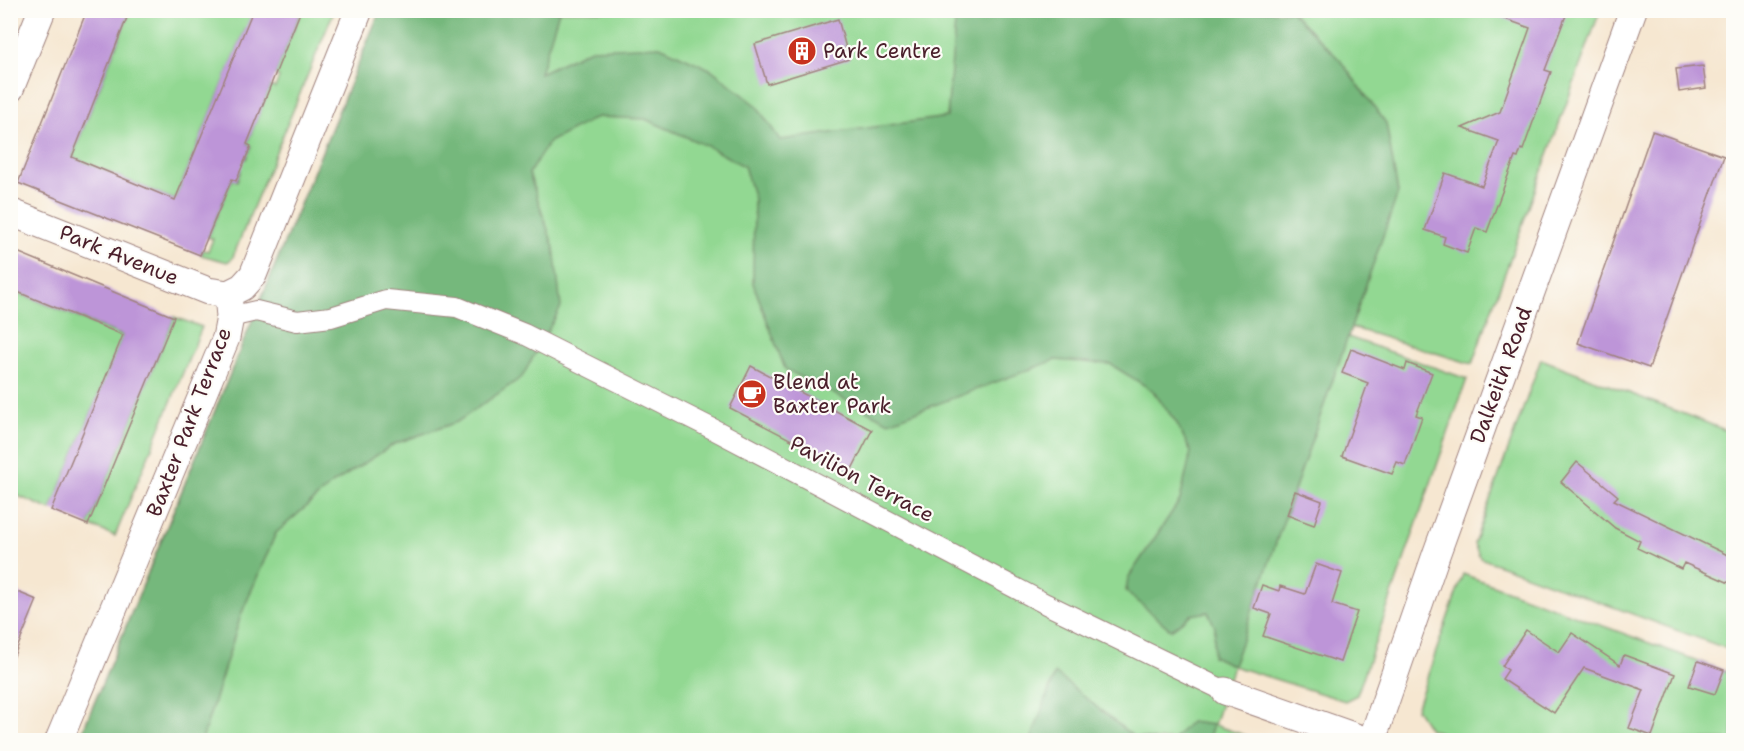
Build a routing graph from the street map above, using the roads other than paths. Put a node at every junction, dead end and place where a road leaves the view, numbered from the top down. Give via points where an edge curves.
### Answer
1 (42, 10) edge
2 (359, 10) edge
3 (1633, 10) edge
4 (10, 89) edge
5 (10, 212) edge
6 (229, 305) junction
7 (1224, 691) joint
8 (59, 741) edge
9 (1364, 741) edge
10 (1372, 741) edge

1 - 4 street
2 - 6 street via 253,275
3 - 10 street, Dalkeith Road
5 - 6 street, Park Avenue via 208,291
6 - 7 street, Pavilion Terrace via 297,321 331,317 386,300 457,308 524,334 1046,604
6 - 8 street, Baxter Park Terrace via 226,338
7 - 9 street

